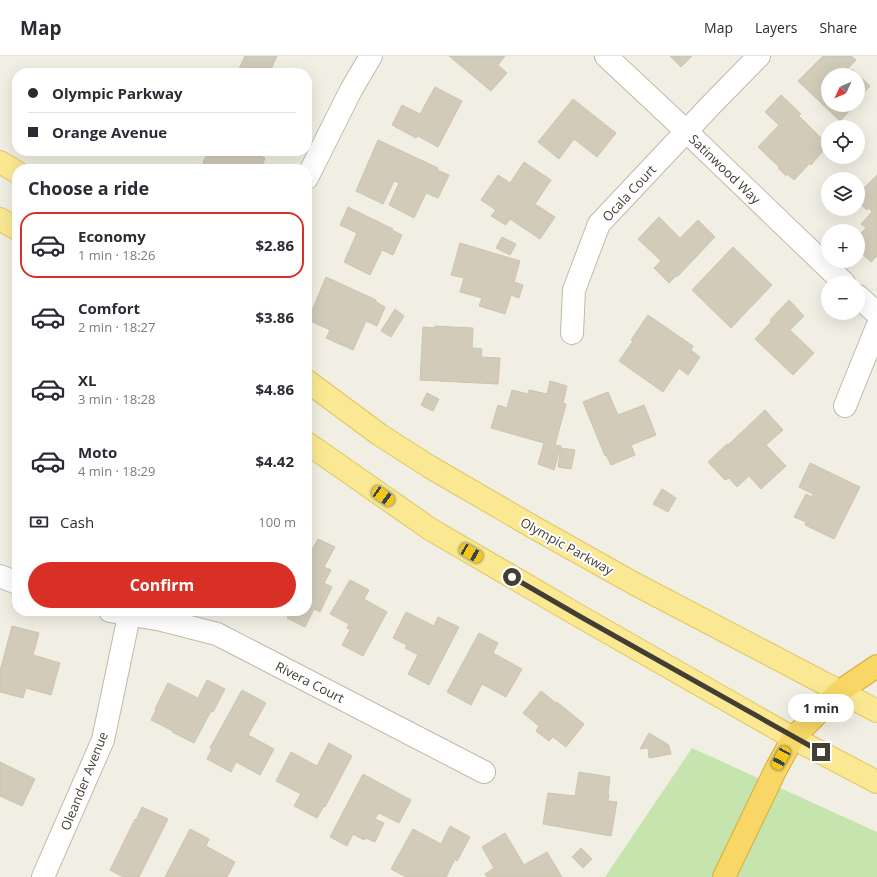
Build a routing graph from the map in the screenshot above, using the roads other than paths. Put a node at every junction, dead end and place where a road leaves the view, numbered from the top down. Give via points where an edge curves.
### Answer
1 (371, 56) edge
2 (606, 56) edge
3 (760, 56) edge
4 (686, 131) junction
5 (0, 162) edge
6 (312, 168) edge
7 (12, 169) edge
8 (0, 219) edge
9 (12, 226) edge
10 (837, 276) edge
11 (865, 303) edge
12 (877, 314) edge
13 (877, 326) edge
14 (572, 333) dead end
15 (312, 385) edge
16 (845, 406) dead end
17 (312, 447) edge
18 (0, 576) edge
19 (12, 581) edge
20 (122, 616) edge
21 (142, 616) edge
22 (877, 666) edge
23 (840, 691) junction
24 (877, 711) edge
25 (793, 738) junction
26 (484, 772) dead end
27 (877, 782) edge
28 (43, 877) edge
29 (724, 877) edge

1 - 6 street
2 - 4 street, Satinwood Way
3 - 4 street, Ocala Court
4 - 10 street, Satinwood Way
4 - 14 street, Ocala Court via 599,224 574,290
5 - 7 main road
8 - 9 main road
11 - 12 street
13 - 16 street
15 - 23 main road, Olympic Parkway via 380,435 528,525 634,584
17 - 25 main road via 430,529
18 - 19 street
20 - 28 street, Oleander Avenue via 103,740
21 - 26 street, Rivera Court via 217,634
22 - 23 highway
23 - 24 main road, Olympic Parkway
23 - 25 highway
25 - 27 main road
25 - 29 highway

